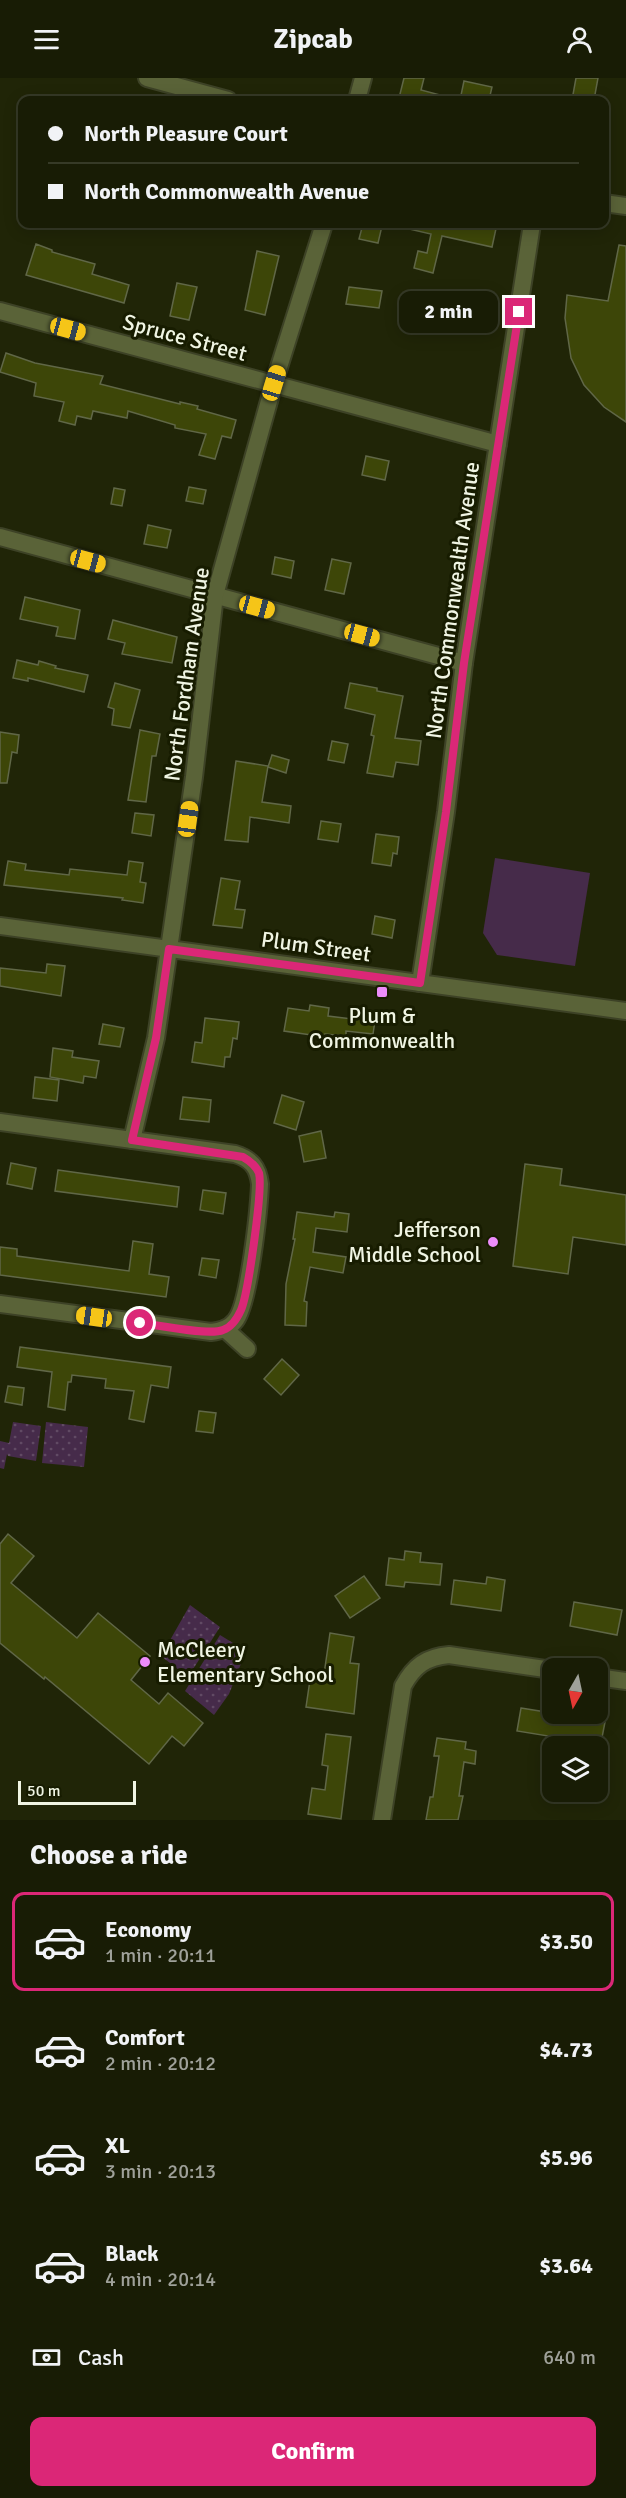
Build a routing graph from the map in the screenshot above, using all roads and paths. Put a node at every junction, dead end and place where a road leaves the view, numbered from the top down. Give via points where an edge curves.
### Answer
1 (147, 78) edge
2 (363, 78) edge
3 (213, 96) edge
4 (358, 96) edge
5 (609, 204) edge
6 (626, 206) edge
7 (323, 228) edge
8 (531, 228) edge
9 (0, 311) edge
10 (274, 383) junction
11 (498, 444) junction
12 (1, 542) edge
13 (215, 595) junction
14 (464, 663) junction
15 (0, 926) edge
16 (169, 949) junction
17 (420, 983) junction
18 (626, 1011) edge
19 (0, 1122) edge
20 (132, 1140) junction
21 (0, 1304) edge
22 (225, 1329) junction
23 (247, 1349) dead end
24 (542, 1669) edge
25 (608, 1679) edge
26 (626, 1681) edge
27 (382, 1820) edge

1 - 3 street
2 - 4 street
5 - 6 street
7 - 10 street, North Fordham Avenue
8 - 11 street, North Commonwealth Avenue
9 - 10 street, Spruce Street
10 - 11 street, Spruce Street
10 - 13 street, North Fordham Avenue
11 - 14 street, North Commonwealth Avenue
12 - 13 street
13 - 14 street
13 - 16 street, North Fordham Avenue
14 - 17 street, North Commonwealth Avenue
15 - 16 street, Plum Street
16 - 17 street, Plum Street
16 - 20 street, North Fordham Avenue via 156,1038
17 - 18 street, Plum Street
19 - 20 street
20 - 22 street via 235,1154 256,1167 260,1184 244,1299 236,1321
21 - 22 street via 211,1332
22 - 23 street
24 - 27 street via 449,1655 423,1661 411,1672 403,1686
25 - 26 street

